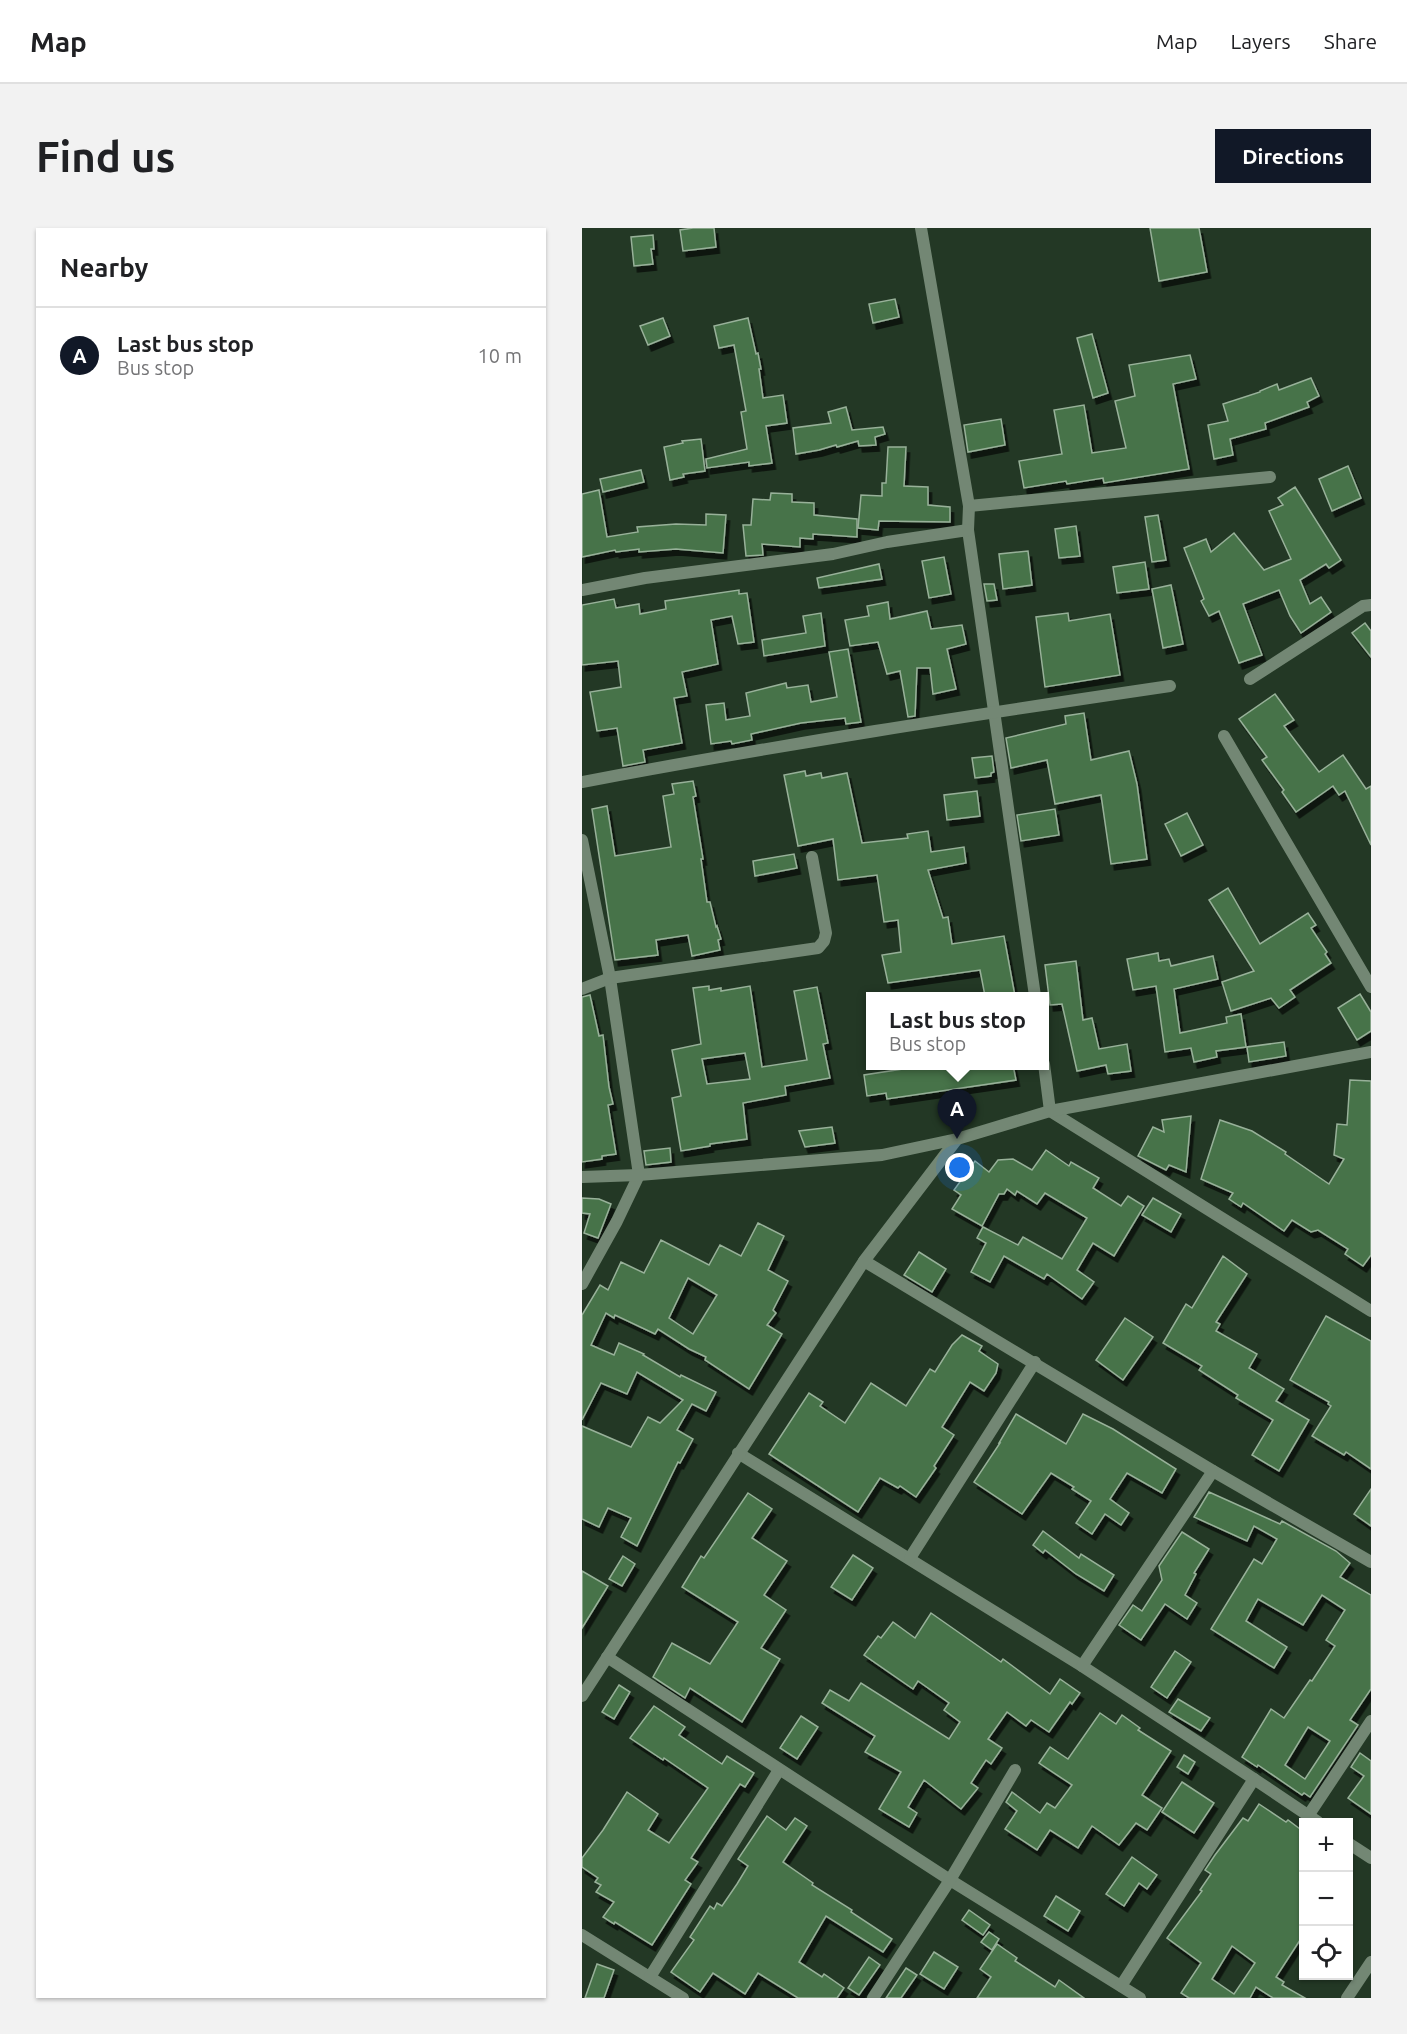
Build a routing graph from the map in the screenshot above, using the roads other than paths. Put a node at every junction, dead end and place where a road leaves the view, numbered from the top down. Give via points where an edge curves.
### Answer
1 (921, 228) edge
2 (1270, 477) dead end
3 (969, 506) junction
4 (968, 530) junction
5 (582, 590) edge
6 (1371, 604) edge
7 (1250, 679) dead end
8 (1170, 686) dead end
9 (993, 712) junction
10 (1224, 736) dead end
11 (582, 782) edge
12 (582, 840) edge
13 (812, 857) dead end
14 (610, 978) junction
15 (1371, 987) edge
16 (582, 989) edge
17 (1034, 992) edge
18 (1371, 1052) edge
19 (1045, 1070) edge
20 (1050, 1112) junction
21 (957, 1139) junction
22 (639, 1175) junction
23 (582, 1177) edge
24 (864, 1261) junction
25 (582, 1284) edge
26 (1371, 1311) edge
27 (1035, 1362) junction
28 (738, 1453) junction
29 (1213, 1471) junction
30 (910, 1558) junction
31 (1370, 1560) edge
32 (607, 1657) junction
33 (1082, 1666) junction
34 (582, 1696) edge
35 (1371, 1721) edge
36 (780, 1770) junction
37 (1016, 1770) dead end
38 (1254, 1779) junction
39 (1312, 1818) edge
40 (1314, 1818) edge
41 (1353, 1846) edge
42 (1371, 1858) edge
43 (950, 1880) junction
44 (582, 1935) edge
45 (1371, 1962) edge
46 (650, 1977) junction
47 (1121, 1986) junction
48 (683, 1998) edge
49 (873, 1998) edge
50 (1140, 1998) edge
51 (1347, 1998) edge

1 - 3 street
2 - 3 street
3 - 4 street
4 - 5 street
4 - 9 street
6 - 7 street
8 - 9 street
9 - 11 street
9 - 17 street
10 - 15 street
12 - 14 street
13 - 14 street via 826,933 818,948
14 - 16 street
14 - 22 street
18 - 20 street
19 - 20 street
20 - 21 street
20 - 26 street
21 - 22 street via 882,1155
21 - 24 street
22 - 23 street
22 - 25 street
24 - 27 street
24 - 28 street
27 - 29 street
27 - 30 street
28 - 30 street
28 - 32 street
29 - 31 street
29 - 33 street
30 - 33 street
32 - 34 street
32 - 36 street
33 - 38 street
35 - 40 street
36 - 43 street
36 - 46 street
37 - 43 street
38 - 39 street
38 - 47 street
41 - 42 street
43 - 47 street
43 - 49 street
44 - 46 street
45 - 51 street
46 - 48 street
47 - 50 street

